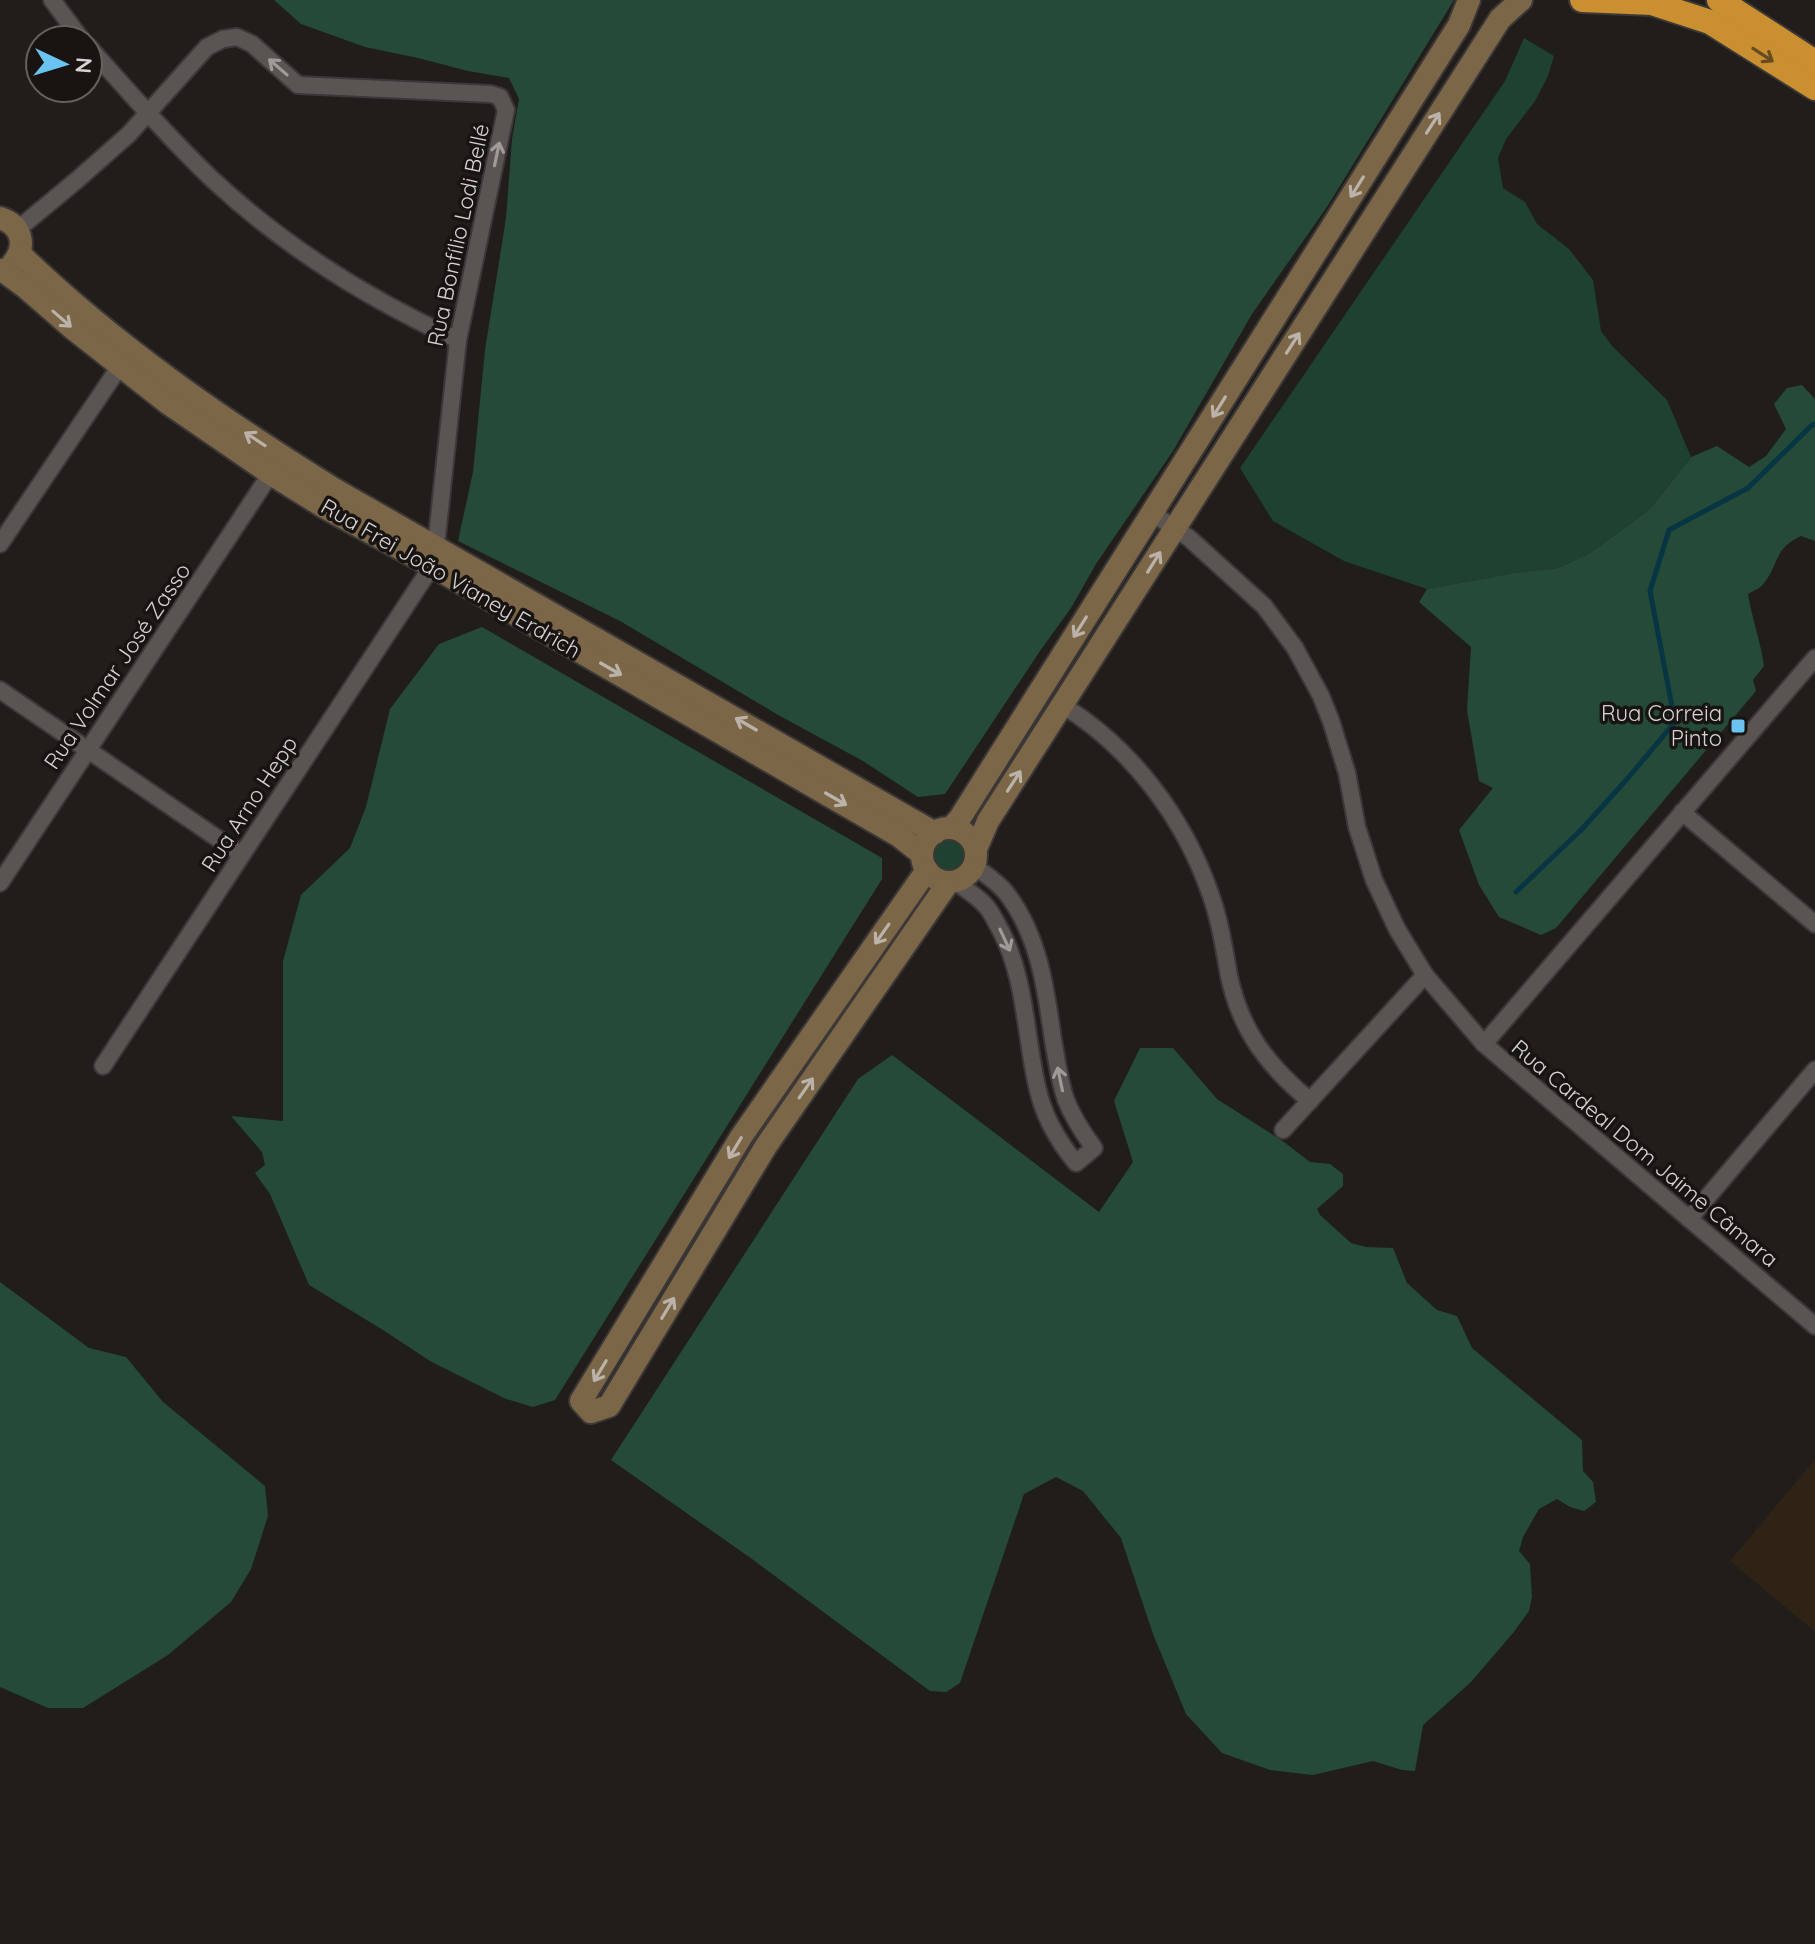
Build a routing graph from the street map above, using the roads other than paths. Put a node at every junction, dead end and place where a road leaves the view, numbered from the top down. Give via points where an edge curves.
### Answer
1 (52, 0) edge
2 (1469, 0) edge
3 (1521, 0) edge
4 (1582, 0) edge
5 (1719, 0) edge
6 (70, 24) edge
7 (1815, 62) edge
8 (104, 64) edge
9 (1815, 88) edge
10 (148, 114) junction
11 (9, 224) edge
12 (20, 254) junction
13 (1, 270) edge
14 (458, 340) junction
15 (120, 366) junction
16 (277, 465) junction
17 (1152, 513) junction
18 (1175, 529) junction
19 (0, 544) edge
20 (434, 556) junction
21 (1815, 658) edge
22 (0, 690) edge
23 (1062, 705) junction
24 (88, 750) junction
25 (1682, 812) junction
26 (943, 830) junction
27 (242, 855) junction
28 (975, 857) junction
29 (924, 862) junction
30 (952, 882) junction
31 (0, 883) edge
32 (1815, 924) edge
33 (1425, 975) junction
34 (1484, 1044) junction
35 (103, 1066) dead end
36 (1815, 1070) edge
37 (1310, 1101) junction
38 (1283, 1130) dead end
39 (1689, 1219) junction
40 (1815, 1326) edge

1 - 6 street
2 -> 17 street via 1459,25
18 -> 3 street via 1500,19
4 -> 9 highway via 1652,3 1710,22
5 - 7 highway
8 - 10 street
10 - 11 street via 77,180
10 - 14 street via 215,182 290,242 369,295
14 -> 10 street, Rua Bonfílio Lodi Bellé via 506,110 500,97 298,85 237,37 207,47
11 - 12 street via 22,246
12 - 13 street
16 -> 12 street, Rua Frei João Vianey Erdrich
13 -> 15 street, Rua Frei João Vianey Erdrich
14 - 20 street, Rua Bonfílio Lodi Bellé
15 - 16 street, Rua Frei João Vianey Erdrich via 194,422
15 - 19 street
16 - 20 street, Rua Frei João Vianey Erdrich via 334,489
16 - 24 street, Rua Volmar José Zasso
17 - 18 street, Rua Cardeal Dom Jaime Câmara
17 -> 26 street via 960,818
23 -> 18 street
18 - 33 street, Rua Cardeal Dom Jaime Câmara via 1264,606 1309,672 1340,746 1374,880
26 -> 20 street, Rua Frei João Vianey Erdrich
20 - 27 street, Rua Arno Hepp
20 -> 29 street, Rua Frei João Vianey Erdrich via 899,836
21 - 25 street
22 - 24 street
28 -> 23 street via 988,821
23 - 37 street via 1110,741 1176,823 1210,893 1233,992 1246,1023 1269,1062
24 - 27 street
24 - 31 street, Rua Volmar José Zasso
25 - 32 street
25 - 34 street
26 - 28 street via 966,835
26 - 29 street via 928,838
27 - 35 street, Rua Arno Hepp
28 - 30 street via 970,873
30 -> 28 street via 985,905 1004,937 1022,991 1042,1106 1076,1163 1094,1148 1065,1098 1040,966 1005,892
29 - 30 street via 932,876
29 -> 30 street via 741,1137 581,1401 591,1412 609,1406 766,1146
33 - 34 street, Rua Cardeal Dom Jaime Câmara
33 - 37 street
34 - 39 street, Rua Cardeal Dom Jaime Câmara
36 - 39 street
37 - 38 street
39 - 40 street, Rua Cardeal Dom Jaime Câmara

